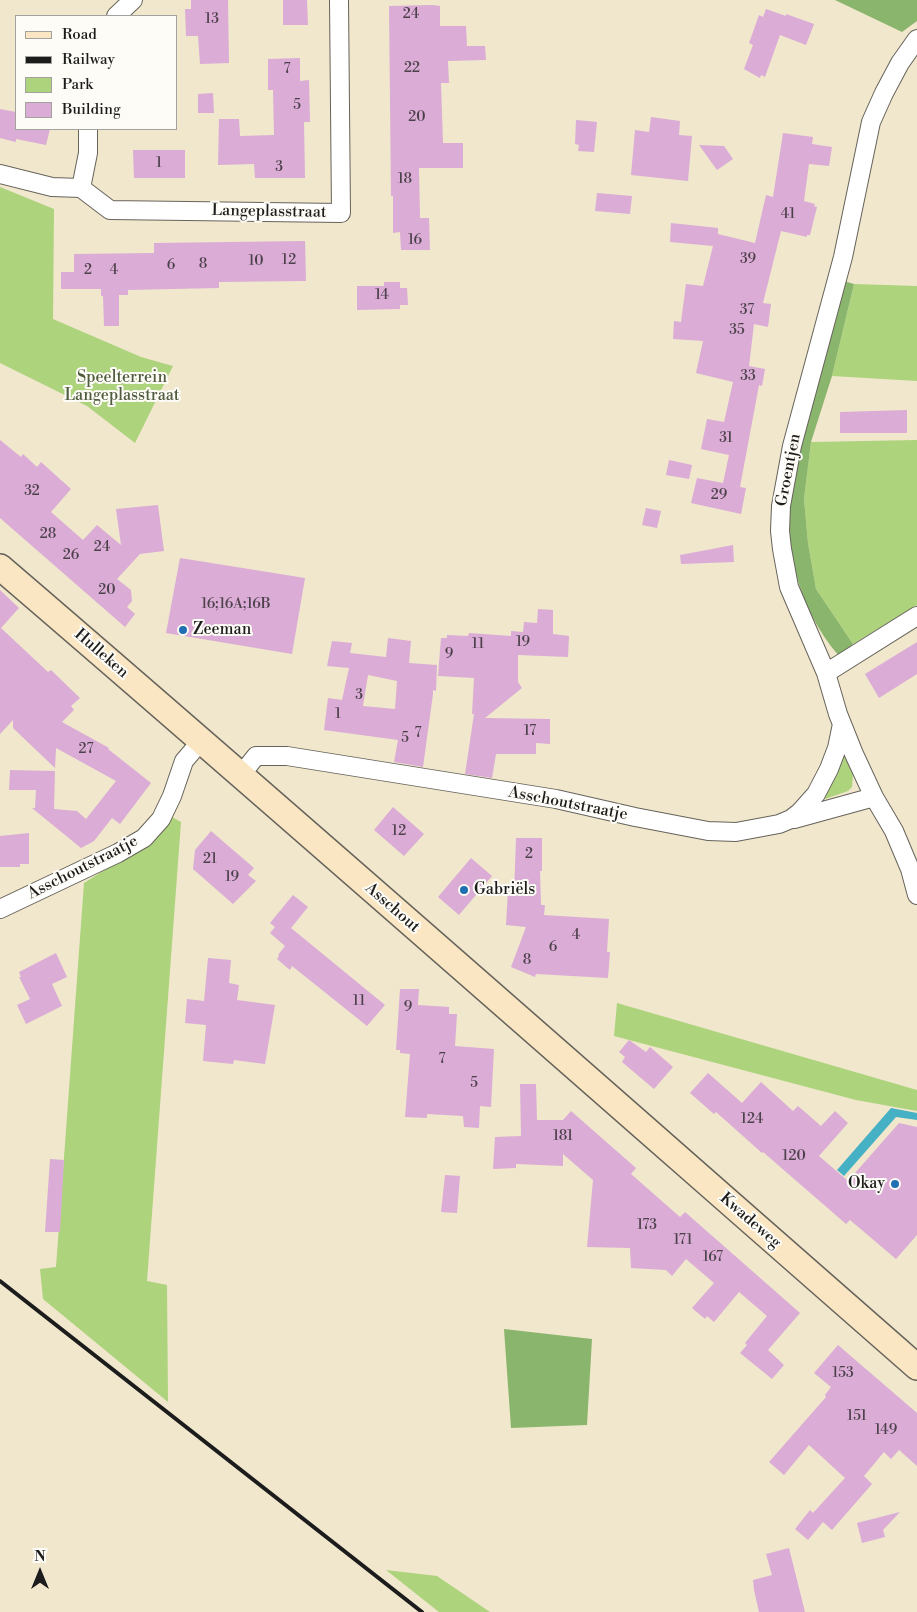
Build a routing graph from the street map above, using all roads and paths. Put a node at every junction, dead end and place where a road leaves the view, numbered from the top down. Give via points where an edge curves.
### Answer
1 (133, 0) edge
2 (339, 0) edge
3 (117, 15) edge
4 (917, 39) edge
5 (88, 130) edge
6 (0, 174) edge
7 (81, 188) junction
8 (0, 567) edge
9 (917, 616) edge
10 (826, 672) junction
11 (842, 723) junction
12 (202, 740) junction
13 (241, 775) junction
14 (874, 797) junction
15 (779, 824) junction
16 (917, 895) edge
17 (0, 909) edge
18 (583, 1075) joint
19 (917, 1367) edge

1 - 3 street
2 - 7 street, Langeplasstraat via 341,213 110,210
4 - 10 street, Groentjen via 900,63 871,122 843,257 792,446 781,506 782,549 789,587
5 - 7 street via 88,153
6 - 7 street via 52,186
8 - 12 main road, Hulleken
9 - 10 street
10 - 11 street, Groentjen
11 - 14 street, Groentjen
11 - 15 street, Asschoutstraatje via 837,748 816,794 800,812
12 - 13 main road, Asschout
12 - 17 street, Asschoutstraatje via 184,761 161,819 144,838
13 - 15 street, Asschoutstraatje via 256,756 287,756 556,799 708,831 736,832
13 - 18 main road, Asschout
14 - 15 street
14 - 16 street, Groentjen via 903,852
18 - 19 main road, Kwadeweg

